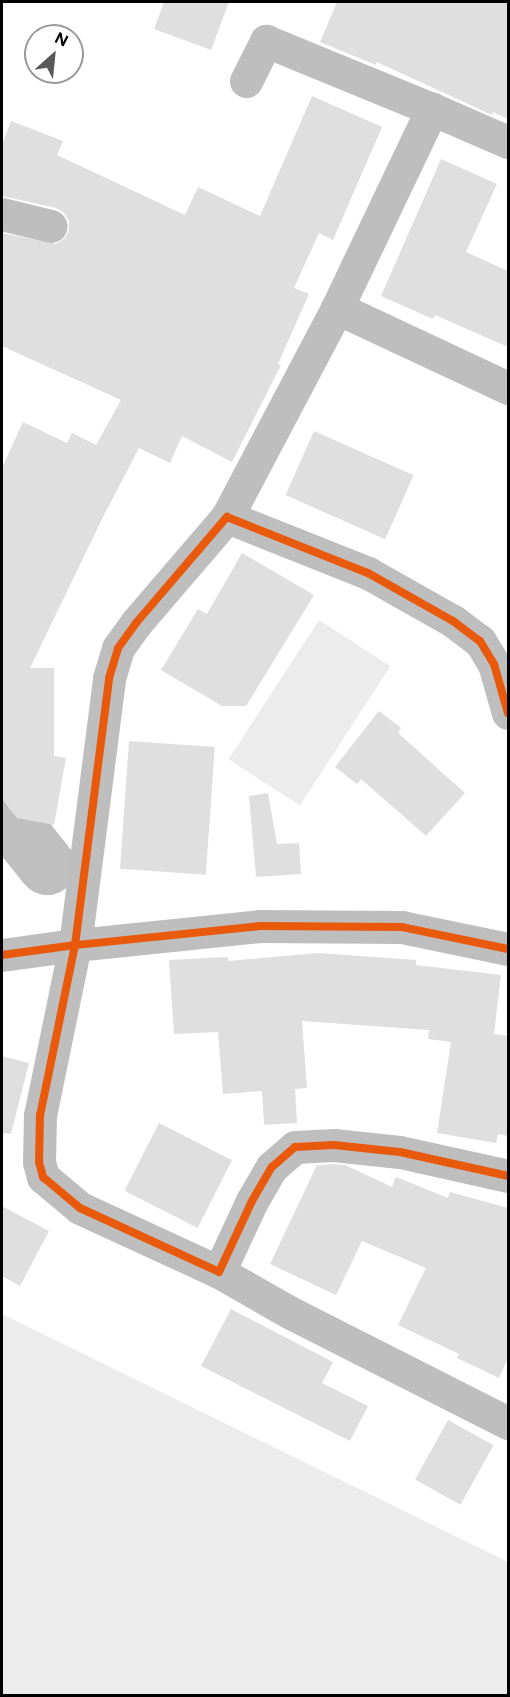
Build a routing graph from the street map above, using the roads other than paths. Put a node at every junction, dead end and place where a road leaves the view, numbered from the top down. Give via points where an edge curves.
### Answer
1 (246, 81) dead end
2 (432, 109) junction
3 (508, 142) edge
4 (2, 214) edge
5 (51, 226) dead end
6 (337, 308) junction
7 (508, 388) edge
8 (227, 517) junction
9 (508, 713) edge
10 (75, 945) junction
11 (508, 949) edge
12 (2, 955) edge
13 (508, 1176) edge
14 (219, 1272) junction
15 (508, 1424) edge

1 - 2 street via 266,41
2 - 3 street
2 - 6 street
4 - 5 street
6 - 7 street
6 - 8 street
8 - 9 street via 368,573 453,621 480,641 494,664
8 - 10 street via 118,648 109,678
10 - 11 street via 260,926 402,927
10 - 12 street
10 - 14 street via 40,1115 39,1162 43,1177 80,1208
13 - 14 street via 400,1152 334,1145 295,1148 272,1167
14 - 15 street

